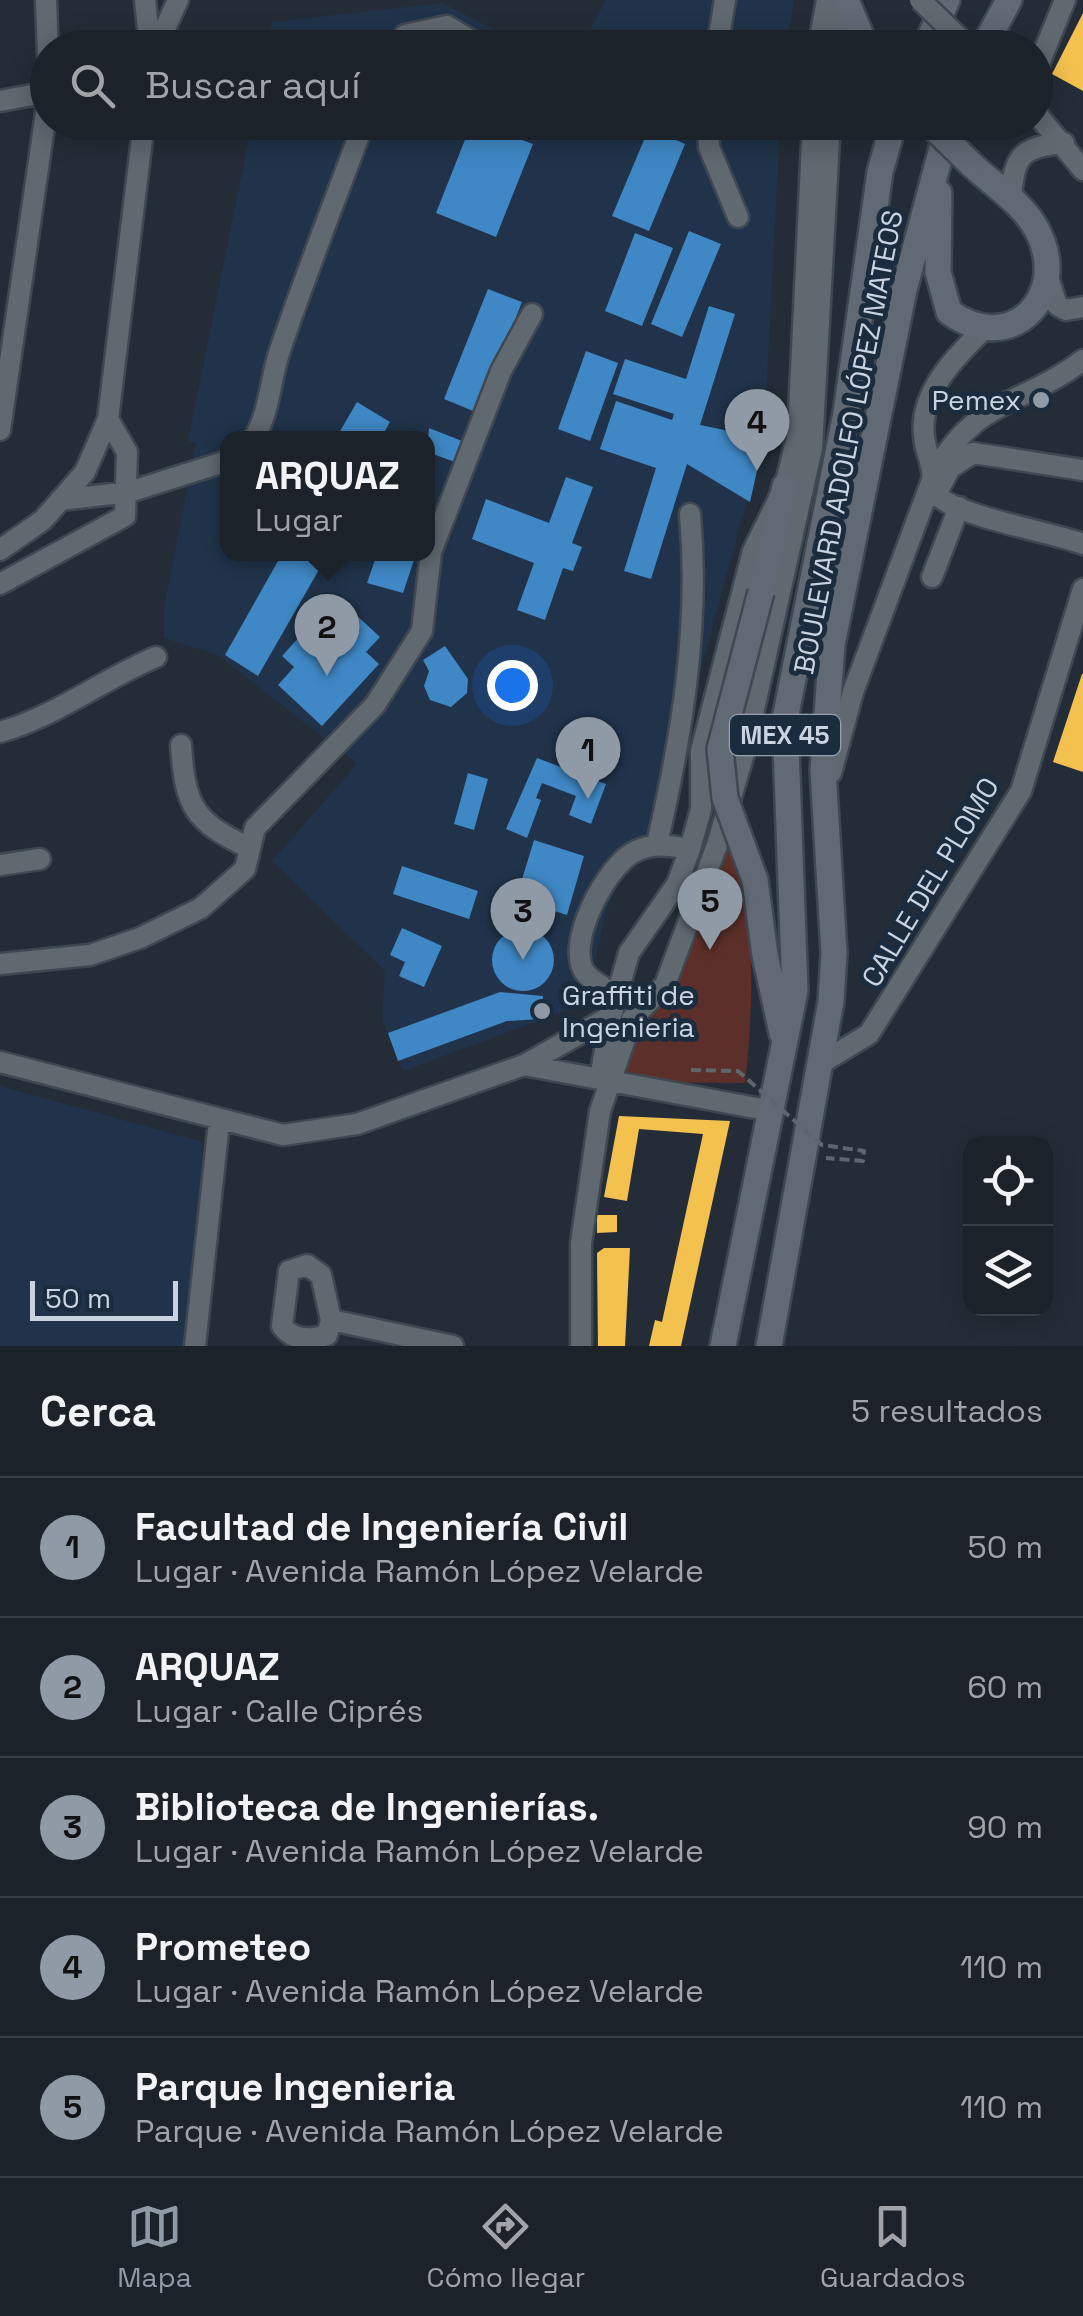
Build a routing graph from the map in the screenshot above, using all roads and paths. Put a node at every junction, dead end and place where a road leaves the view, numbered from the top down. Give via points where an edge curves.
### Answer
1 (46, 0) edge
2 (146, 0) edge
3 (178, 0) edge
4 (725, 0) edge
5 (920, 0) edge
6 (947, 0) edge
7 (1009, 0) edge
8 (1065, 0) edge
9 (839, 2) edge
10 (47, 30) edge
11 (150, 30) edge
12 (162, 30) edge
13 (428, 30) edge
14 (453, 30) edge
15 (720, 30) edge
16 (832, 30) edge
17 (855, 30) edge
18 (933, 30) edge
19 (951, 30) edge
20 (993, 30) edge
21 (1053, 30) edge
22 (30, 96) edge
23 (0, 102) edge
24 (1053, 131) edge
25 (42, 140) edge
26 (142, 140) edge
27 (357, 140) edge
28 (709, 140) edge
29 (812, 140) edge
30 (829, 140) edge
31 (890, 140) edge
32 (945, 140) edge
33 (946, 140) edge
34 (1064, 143) junction
35 (938, 163) junction
36 (1083, 170) edge
37 (1011, 198) junction
38 (738, 218) dead end
39 (1048, 277) junction
40 (1083, 306) edge
41 (532, 314) dead end
42 (984, 330) junction
43 (1083, 360) edge
44 (108, 418) junction
45 (0, 430) edge
46 (258, 431) edge
47 (220, 464) edge
48 (1083, 470) edge
49 (935, 472) junction
50 (784, 486) junction
51 (129, 492) junction
52 (937, 498) junction
53 (60, 500) junction
54 (959, 507) junction
55 (690, 514) dead end
56 (435, 544) edge
57 (1083, 544) edge
58 (0, 550) edge
59 (430, 561) edge
60 (932, 576) dead end
61 (0, 584) edge
62 (1083, 588) edge
63 (156, 657) dead end
64 (0, 732) edge
65 (181, 744) dead end
66 (825, 794) junction
67 (657, 844) junction
68 (250, 848) junction
69 (690, 849) junction
70 (40, 860) dead end
71 (0, 865) edge
72 (677, 884) junction
73 (695, 909) junction
74 (0, 964) edge
75 (614, 1006) junction
76 (785, 1047) junction
77 (0, 1062) edge
78 (823, 1062) junction
79 (524, 1066) junction
80 (691, 1070) dead end
81 (604, 1080) junction
82 (772, 1111) junction
83 (220, 1122) junction
84 (826, 1158) dead end
85 (331, 1320) dead end
86 (196, 1346) edge
87 (453, 1346) edge
88 (572, 1346) edge
89 (581, 1346) edge
90 (724, 1346) edge
91 (768, 1346) edge

1 - 10 street
2 - 11 street
3 - 12 street
4 - 15 street
5 - 19 street, bridge
6 - 18 main road
7 - 20 main road
8 - 21 street
9 - 16 street
9 - 17 main road
13 - 14 street
22 - 23 street
24 - 34 street
25 - 45 street
26 - 44 street
27 - 46 street via 276,362
28 - 38 street
29 - 50 street via 798,433
30 - 73 street via 812,448 744,750
31 - 76 main road, BOULEVARD ADOLFO LÓPEZ MATEOS / MEX 45 via 846,413 785,719 795,959
32 - 35 main road, MEX 45
33 - 37 main road, bridge
34 - 36 street
34 - 37 street via 1034,146 1019,158
35 - 42 main road via 940,294 949,312
35 - 66 main road, BOULEVARD ADOLFO LÓPEZ MATEOS / MEX 45 via 904,290 832,645
37 - 39 main road via 1038,231
39 - 40 street via 1057,305
39 - 42 main road via 1036,306 1016,326
41 - 56 street via 501,371
42 - 49 street via 942,372 927,410 924,436
43 - 49 street, BOULEVARD ADOLFO LÓPEZ MATEOS via 968,424
44 - 51 street via 128,452
44 - 53 street via 85,472
47 - 51 street
48 - 52 street via 973,453 950,468
49 - 52 street via 931,488
49 - 66 street, BOULEVARD ADOLFO LÓPEZ MATEOS via 853,692
50 - 69 street via 753,551 701,751 701,809
50 - 76 main road, bridge via 720,749 725,798 755,880
51 - 53 street
51 - 61 street via 125,516
52 - 54 street
53 - 58 street
54 - 57 street
54 - 60 street
55 - 67 street via 696,581 687,686
59 - 68 street via 422,631 375,704 255,828
62 - 78 street, CALLE DEL PLOMO via 1020,791 870,1034
63 - 64 street
65 - 68 street via 188,801 210,830
66 - 78 main road, BOULEVARD ADOLFO LÓPEZ MATEOS / MEX 45 via 834,954
67 - 69 street
67 - 75 street via 618,863 579,940 585,973
68 - 74 street via 246,868 201,908 140,938 90,954
69 - 72 street
70 - 71 street
72 - 73 street
72 - 75 street via 629,953
73 - 81 street via 665,985 632,1019
75 - 79 street
75 - 81 street
76 - 82 main road, BOULEVARD ADOLFO LÓPEZ MATEOS / MEX 45
77 - 83 street
78 - 91 main road, BOULEVARD ADOLFO LÓPEZ MATEOS / MEX 45
79 - 81 street
79 - 83 street via 328,1131 284,1136
80 - 84 path, bridge via 738,1071 822,1145 864,1151 863,1161
81 - 82 street
81 - 88 street via 572,1241
81 - 89 street via 580,1243
82 - 90 main road, BOULEVARD ADOLFO LÓPEZ MATEOS / MEX 45
83 - 86 street
85 - 87 street

